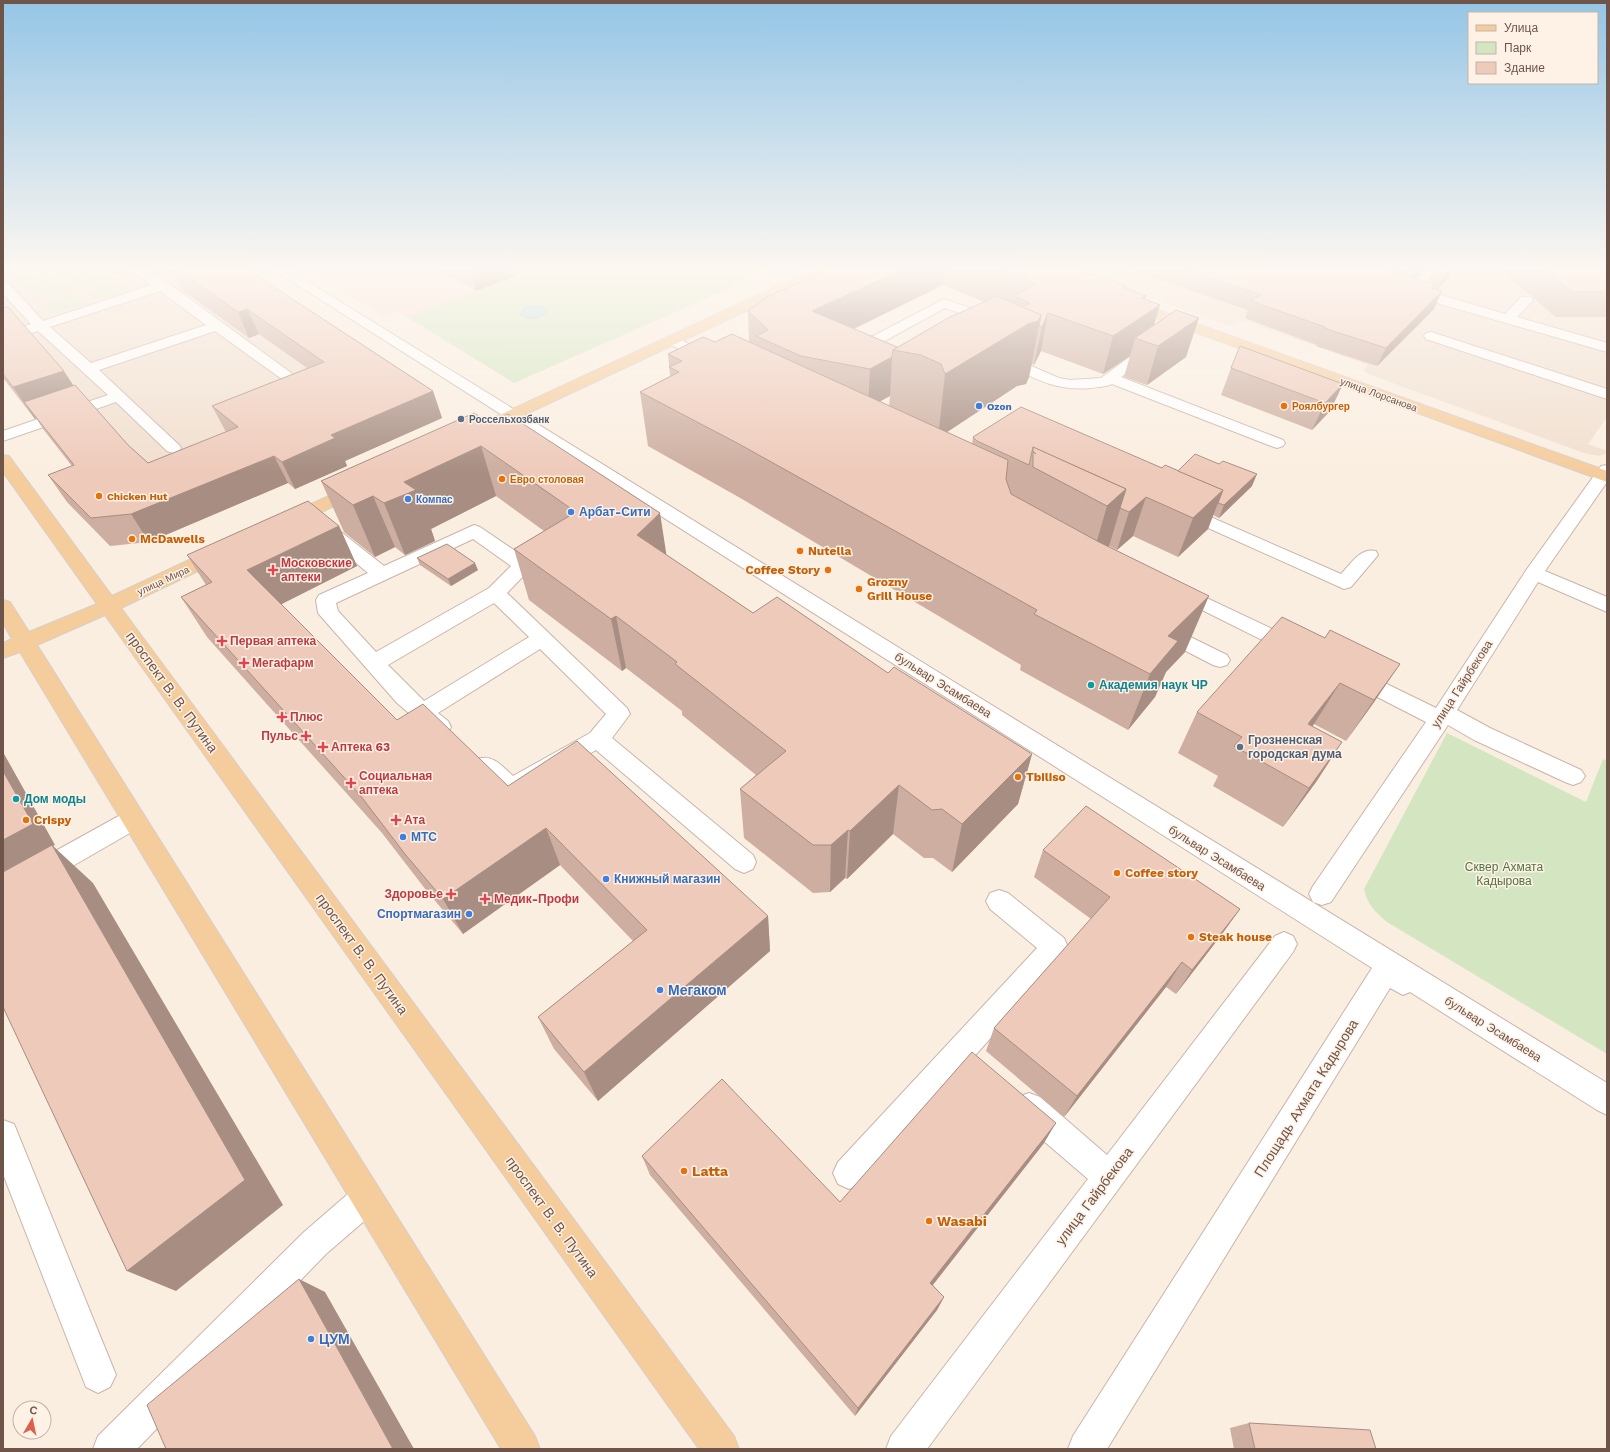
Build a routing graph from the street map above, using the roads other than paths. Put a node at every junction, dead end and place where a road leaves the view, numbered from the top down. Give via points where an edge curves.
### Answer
1 (53, 338) edge
2 (182, 338) edge
3 (233, 338) edge
4 (388, 338) edge
5 (677, 338) edge
6 (880, 338) edge
7 (1166, 338) edge
8 (1225, 338) edge
9 (1436, 338) edge
10 (1572, 338) edge
11 (672, 340) junction
12 (1607, 348) edge
13 (993, 353) edge
14 (881, 358) edge
15 (728, 368) edge
16 (89, 369) junction
17 (1110, 378) junction
18 (305, 389) edge
19 (1607, 394) edge
20 (119, 396) junction
21 (512, 415) junction
22 (473, 434) edge
23 (3, 436) edge
24 (1278, 443) dead end
25 (173, 448) dead end
26 (3, 460) edge
27 (1605, 474) edge
28 (368, 483) edge
29 (1165, 501) edge
30 (306, 512) junction
31 (278, 526) edge
32 (236, 545) edge
33 (1369, 555) dead end
34 (1534, 573) junction
35 (382, 574) junction
36 (1160, 582) edge
37 (496, 593) junction
38 (1607, 605) edge
39 (108, 606) junction
40 (3, 607) edge
41 (1145, 621) edge
42 (542, 638) junction
43 (14, 646) edge
44 (1311, 656) edge
45 (1220, 660) dead end
46 (374, 663) junction
47 (1340, 670) edge
48 (422, 712) junction
49 (1442, 716) junction
50 (598, 739) junction
51 (1573, 776) dead end
52 (134, 819) junction
53 (744, 862) dead end
54 (3, 893) edge
55 (1322, 894) dead end
56 (1000, 901) dead end
57 (1284, 944) dead end
58 (1009, 1091) edge
59 (1607, 1100) edge
60 (1607, 1114) edge
61 (3, 1135) edge
62 (849, 1173) dead end
63 (1109, 1177) junction
64 (367, 1198) junction
65 (98, 1375) dead end
66 (111, 1449) edge
67 (522, 1449) edge
68 (721, 1449) edge
69 (904, 1449) edge
70 (1086, 1449) edge

1 - 16 street
2 - 16 street
3 - 18 street
4 - 21 street, бульвар Эсамбаева
5 - 11 main road
6 - 14 street via 859,349
7 - 17 street
8 - 27 main road, улица Лорсанова
9 - 19 street
10 - 12 street
11 - 15 street
11 - 21 main road
13 - 17 street via 1055,382 1086,384 1105,382
16 - 20 street
17 - 24 street
20 - 23 street
20 - 25 street
21 - 22 main road
21 - 59 street, бульвар Эсамбаева
26 - 39 main road, проспект В. В. Путина
27 - 34 street, улица Гайрбекова
28 - 30 main road
29 - 33 street via 1344,583
30 - 31 main road
30 - 35 street
32 - 39 main road, улица Мира
34 - 38 street
34 - 49 street, улица Гайрбекова
35 - 37 street via 474,531 523,565
35 - 46 street via 326,600 328,613
36 - 44 street
37 - 42 street
37 - 46 street
39 - 43 main road, улица Мира
39 - 68 main road, проспект В. В. Путина
40 - 43 main road
41 - 45 street
42 - 48 street
42 - 50 street via 619,714
43 - 52 main road
46 - 48 street
47 - 49 street
48 - 50 street via 511,788
49 - 51 street
49 - 55 street, улица Гайрбекова
50 - 53 street
52 - 54 street
52 - 64 main road
56 - 62 street via 1055,947 970,1058
57 - 63 street, улица Гайрбекова
58 - 63 street
60 - 70 street, Площадь Ахмата Кадырова via 1386,970
61 - 65 street
63 - 69 street, улица Гайрбекова
64 - 66 street via 310,1248
64 - 67 main road

